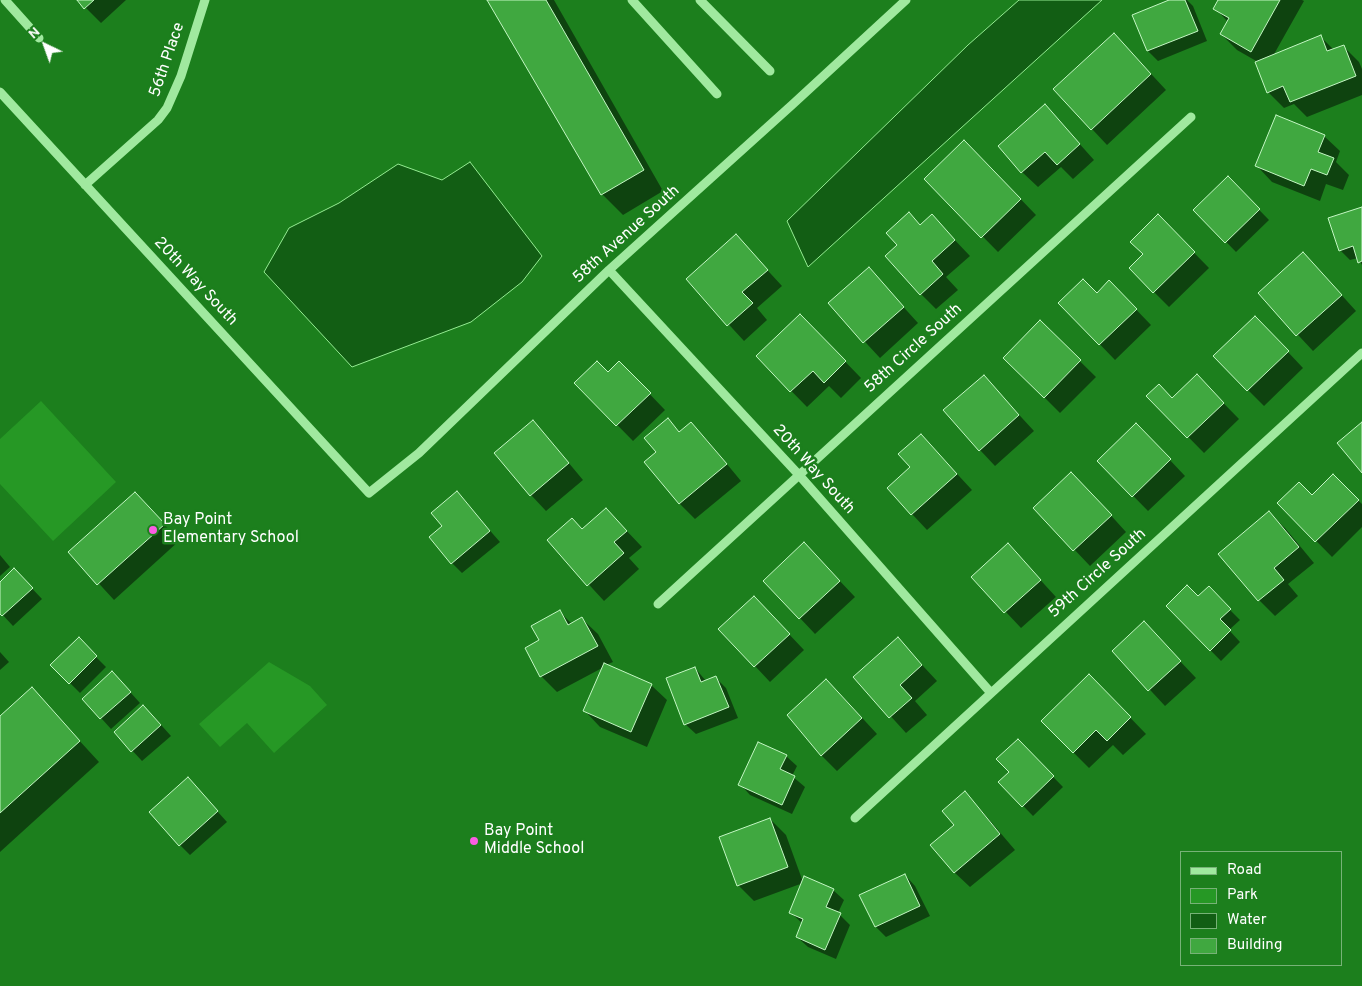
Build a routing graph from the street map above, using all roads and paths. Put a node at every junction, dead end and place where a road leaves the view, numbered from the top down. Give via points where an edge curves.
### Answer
1 (5, 0) edge
2 (204, 0) edge
3 (632, 0) edge
4 (906, 0) edge
5 (702, 1) edge
6 (39, 38) dead end
7 (770, 71) dead end
8 (0, 92) edge
9 (718, 94) dead end
10 (1191, 117) dead end
11 (85, 185) junction
12 (609, 270) junction
13 (1362, 353) edge
14 (799, 475) junction
15 (369, 493) joint
16 (658, 604) dead end
17 (992, 693) junction
18 (855, 818) dead end

1 - 6 street
2 - 11 street, 56th Place via 181,76 167,108 158,120
3 - 9 street
4 - 12 street, 58th Avenue South
5 - 7 street
8 - 11 street, 20th Way South
10 - 14 street, 58th Circle South
11 - 15 street, 20th Way South
12 - 14 street, 20th Way South
12 - 15 street, 58th Avenue South via 419,453
13 - 17 street, 59th Circle South
14 - 16 street, 58th Circle South
14 - 17 street, 20th Way South
17 - 18 street, 59th Circle South

